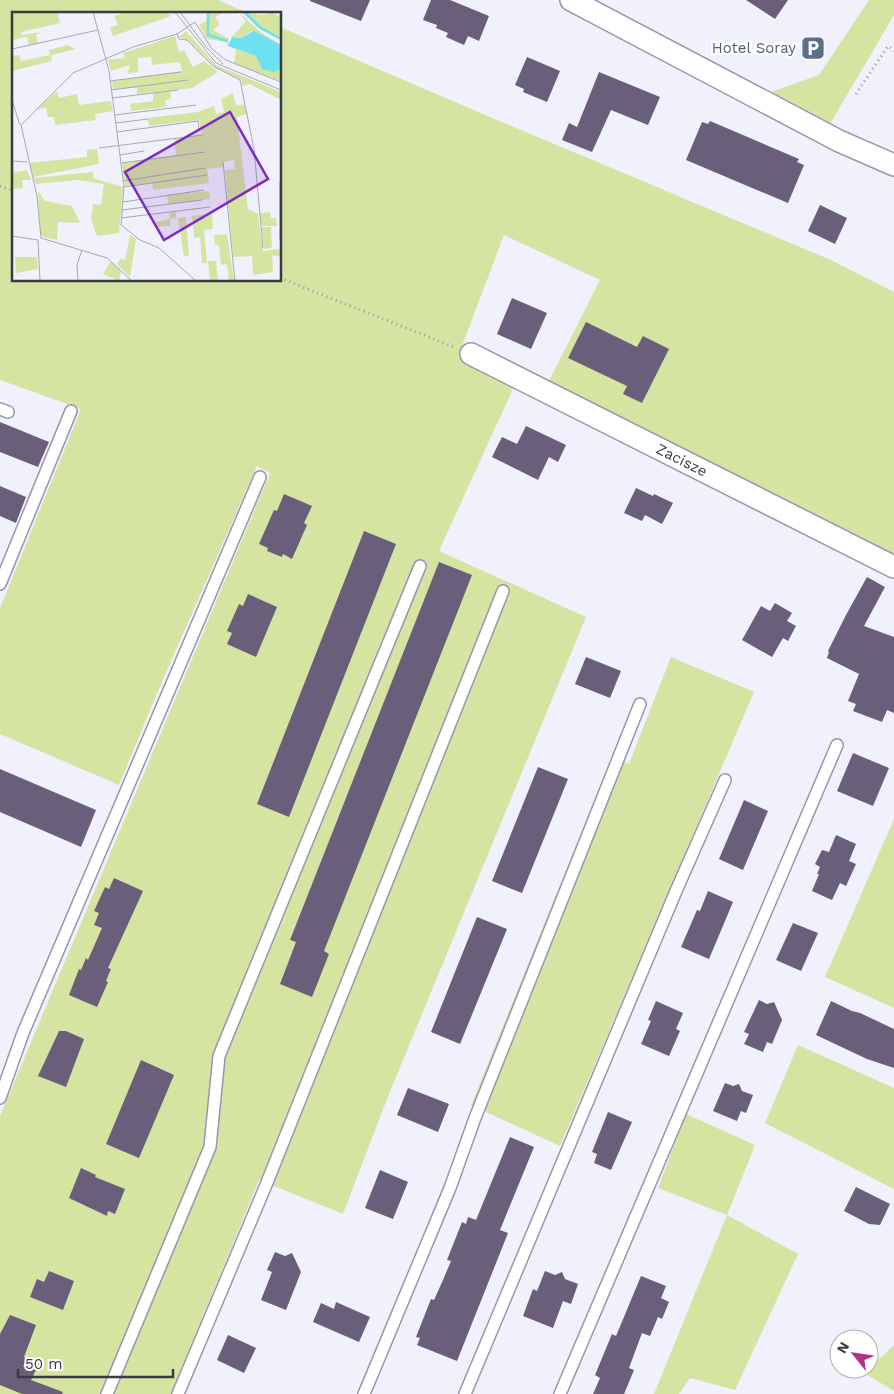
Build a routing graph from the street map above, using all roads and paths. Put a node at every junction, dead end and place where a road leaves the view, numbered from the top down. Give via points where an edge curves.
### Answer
1 (571, 0) edge
2 (894, 52) edge
3 (856, 94) dead end
4 (894, 165) edge
5 (0, 186) edge
6 (12, 190) edge
7 (281, 278) edge
8 (471, 354) joint
9 (71, 411) dead end
10 (260, 477) dead end
11 (420, 566) dead end
12 (894, 567) edge
13 (0, 584) edge
14 (503, 591) dead end
15 (640, 704) dead end
16 (837, 745) dead end
17 (725, 780) dead end
18 (0, 1098) edge
19 (107, 1394) edge
20 (178, 1394) edge
21 (364, 1394) edge
22 (465, 1394) edge
23 (560, 1394) edge

1 - 4 street via 839,141
2 - 3 path via 888,46
5 - 6 path
7 - 8 path
8 - 12 street, Zacisze
9 - 13 lane
10 - 18 lane via 23,1033
11 - 19 lane via 219,1056 210,1147
14 - 20 lane via 273,1166
15 - 21 lane via 450,1188
16 - 23 lane
17 - 22 lane

